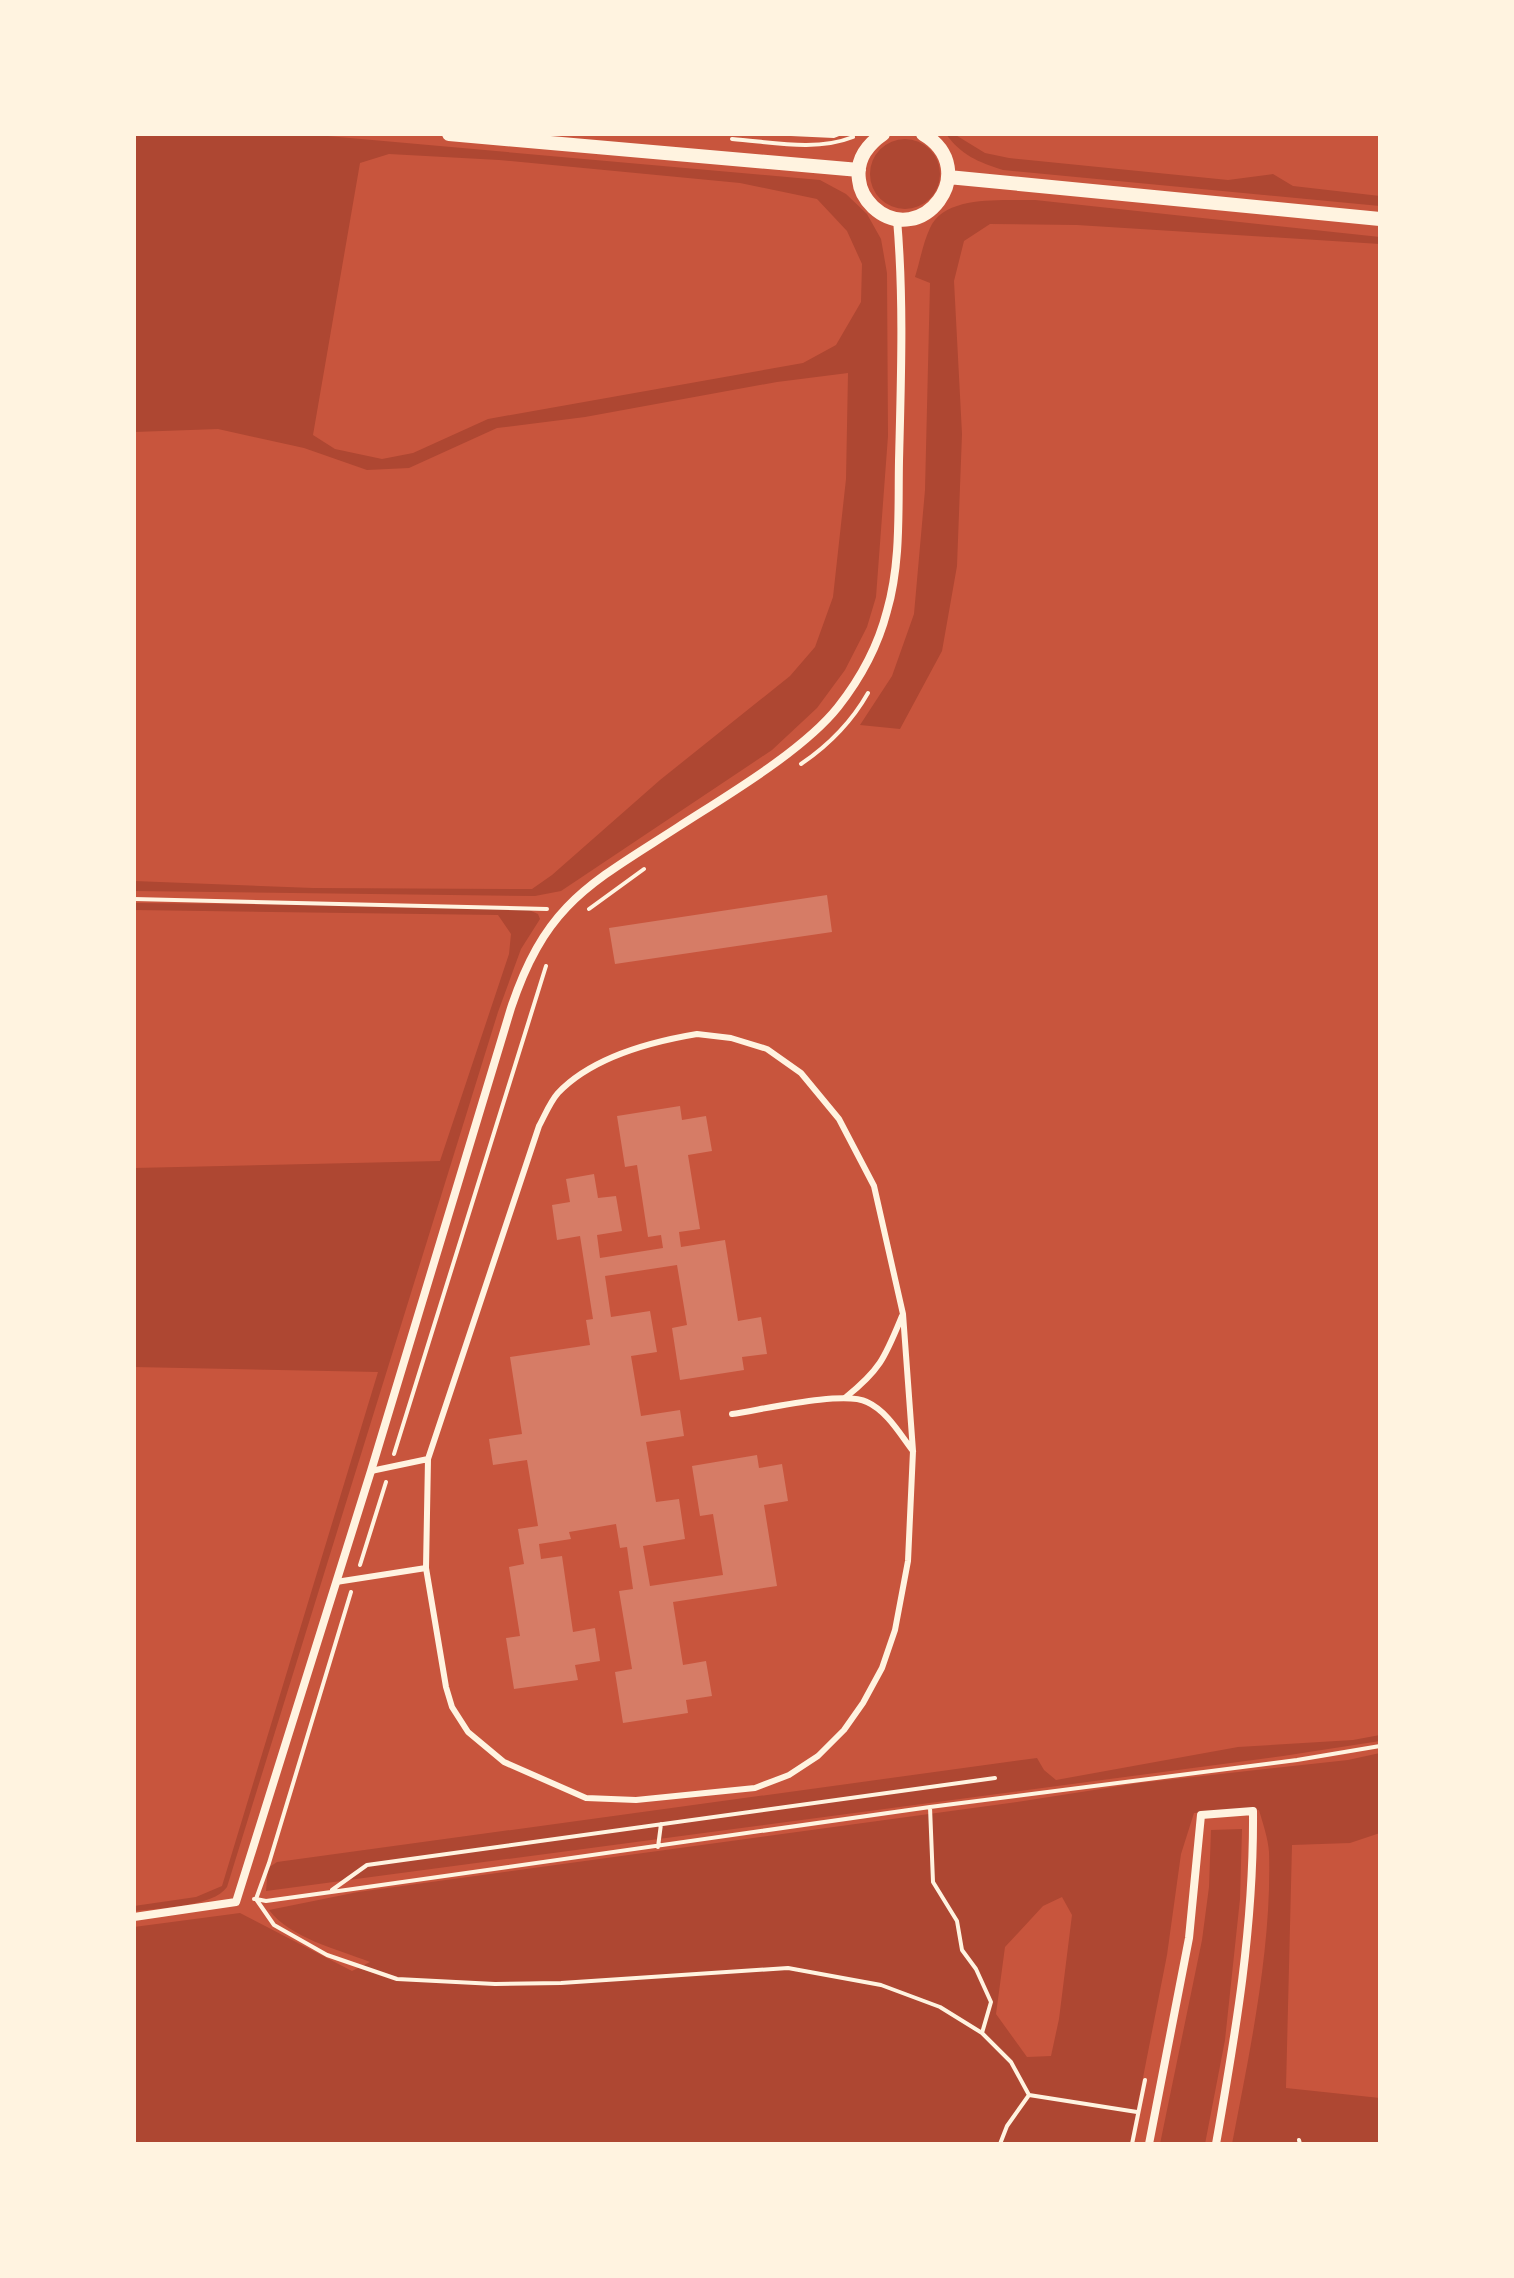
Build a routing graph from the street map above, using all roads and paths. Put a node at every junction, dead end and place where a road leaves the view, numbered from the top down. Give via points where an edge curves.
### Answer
1 (449, 134) edge
2 (791, 134) edge
3 (839, 134) edge
4 (859, 134) edge
5 (883, 134) edge
6 (928, 136) edge
7 (726, 139) dead end
8 (859, 170) junction
9 (948, 177) junction
10 (897, 219) junction
11 (1380, 219) edge
12 (134, 899) edge
13 (562, 910) junction
14 (903, 1314) junction
15 (846, 1397) junction
16 (732, 1414) dead end
17 (913, 1451) junction
18 (428, 1459) junction
19 (371, 1471) junction
20 (426, 1568) junction
21 (336, 1582) junction
22 (1380, 1746) edge
23 (995, 1778) dead end
24 (930, 1807) junction
25 (661, 1824) junction
26 (658, 1847) junction
27 (329, 1892) junction
28 (134, 1917) edge
29 (982, 2033) junction
30 (1147, 2067) dead end
31 (1029, 2095) junction
32 (1137, 2112) junction
33 (1000, 2144) edge
34 (1132, 2144) edge
35 (1149, 2144) edge
36 (1216, 2144) edge

1 - 8 street
2 - 3 path
4 - 7 path via 817,146
5 - 8 street via 866,148
6 - 9 street via 941,150
8 - 10 street via 868,202
9 - 10 street via 942,197 927,212
9 - 11 street
10 - 13 street via 903,298 896,560 887,612 865,667 836,709 807,738 592,883
12 - 13 path
13 - 19 street via 522,975
14 - 15 lane via 879,1366
14 - 17 lane
14 - 18 lane via 874,1186 839,1119 801,1073 767,1049 731,1038 697,1034 661,1040 579,1075 556,1095 539,1126
15 - 16 lane
15 - 17 lane via 867,1401 890,1420
17 - 20 lane via 908,1561 882,1668 844,1730 818,1756 755,1788 636,1800 586,1798 504,1762 468,1732 452,1707
18 - 19 lane
18 - 20 lane
19 - 21 street
20 - 21 lane
21 - 28 street via 236,1902
22 - 24 path
23 - 25 path
24 - 26 path
24 - 29 path via 933,1882 957,1921 962,1950 991,2002
25 - 26 path
25 - 27 path via 367,1865
26 - 27 path
27 - 29 path via 256,1899 274,1925 327,1955 397,1979 561,1983 788,1968 881,1985 940,2007
29 - 31 path via 1011,2062
30 - 32 path
31 - 32 path
31 - 33 path
32 - 34 path
35 - 36 street via 1189,1938 1201,1815 1253,1811 1253,1890 1241,2001

